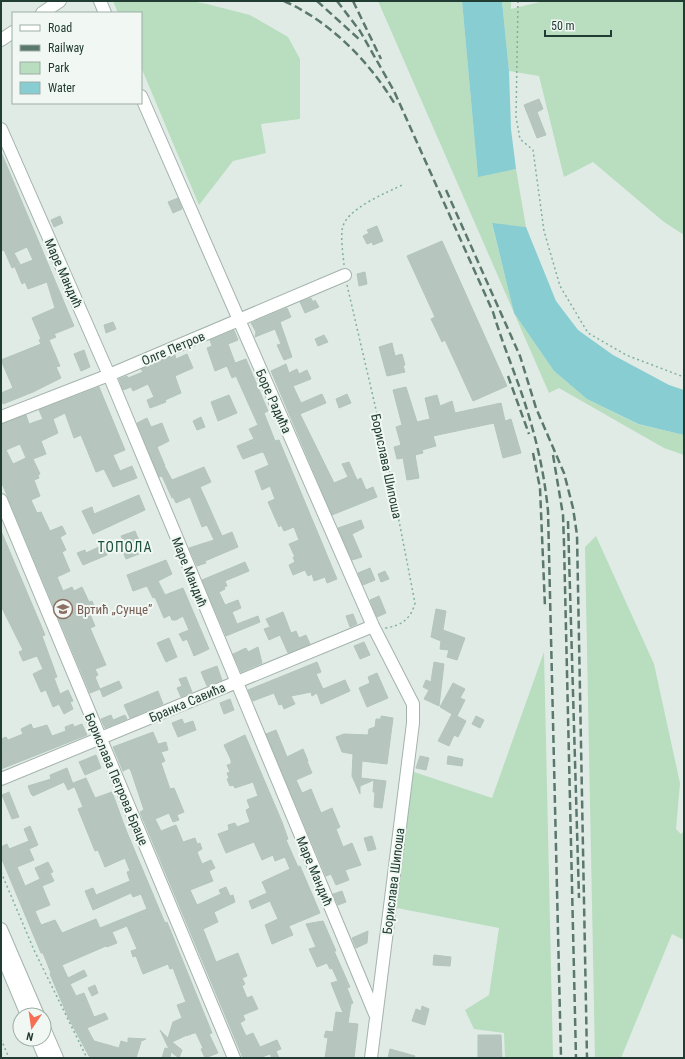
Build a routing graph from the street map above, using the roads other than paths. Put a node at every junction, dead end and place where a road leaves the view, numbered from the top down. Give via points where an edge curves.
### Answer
1 (60, 1) edge
2 (100, 1) edge
3 (44, 12) edge
4 (105, 12) edge
5 (12, 33) edge
6 (1, 40) edge
7 (142, 98) edge
8 (1, 129) edge
9 (345, 275) road end
10 (238, 321) junction
11 (108, 375) junction
12 (1, 417) edge
13 (1, 500) edge
14 (373, 626) junction
15 (235, 682) junction
16 (413, 704) joint
17 (100, 739) junction
18 (1, 779) edge
19 (1, 929) edge
20 (1, 953) edge
21 (24, 1007) edge
22 (35, 1007) edge
23 (376, 1015) junction
24 (52, 1046) edge
25 (40, 1047) edge
26 (45, 1058) edge
27 (57, 1058) edge
28 (234, 1058) edge
29 (370, 1058) edge

1 - 3 street
2 - 4 street
5 - 6 street
7 - 10 street, Боре Радића
8 - 11 street, Маре Мандић
9 - 10 street, Олге Петров
10 - 11 street, Олге Петров
10 - 14 street, Боре Радића
11 - 12 street, Олге Петров
11 - 15 street, Маре Мандић
13 - 17 street, Борислава Петрова Браце
14 - 15 street, Бранка Савића
14 - 16 street, Боре Радића
15 - 17 street, Бранка Савића
15 - 23 street, Маре Мандић
16 - 23 street, Борислава Шипоша
17 - 18 street, Бранка Савића
17 - 28 street, Борислава Петрова Браце
19 - 22 street
20 - 21 street
23 - 29 street, Борислава Шипоша
24 - 27 street
25 - 26 street

